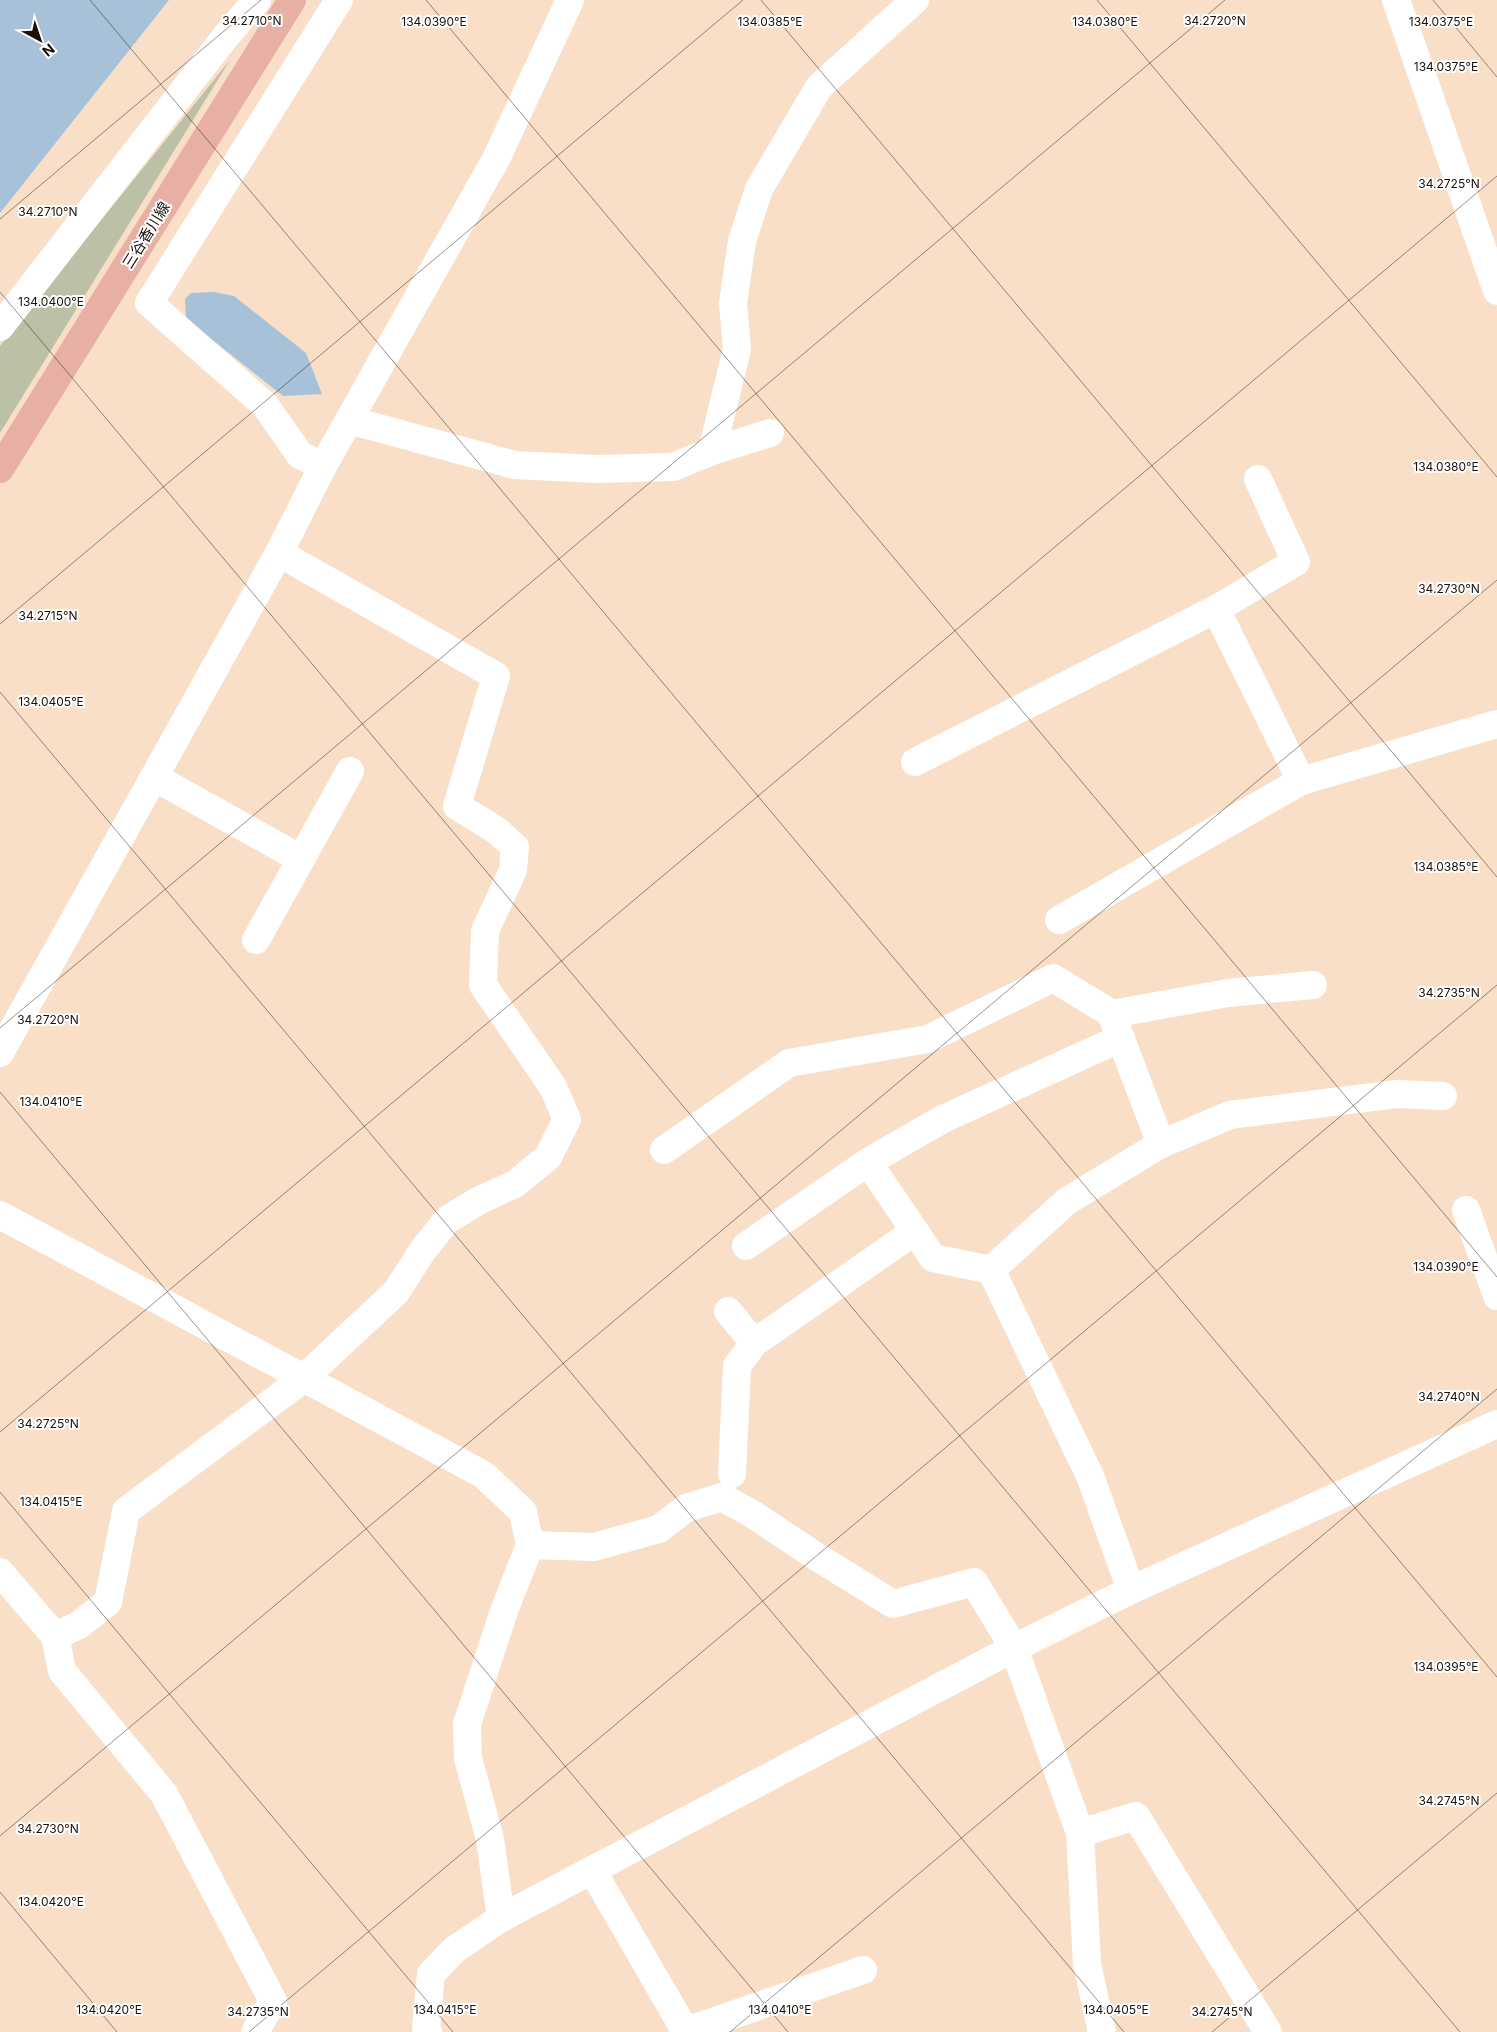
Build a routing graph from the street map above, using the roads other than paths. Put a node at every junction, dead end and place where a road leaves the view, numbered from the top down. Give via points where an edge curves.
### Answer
1 (257, 0) edge
2 (292, 0) edge
3 (339, 0) edge
4 (570, 0) edge
5 (915, 0) edge
6 (1396, 0) edge
7 (1497, 291) edge
8 (0, 327) edge
9 (349, 420) junction
10 (770, 433) dead end
11 (712, 451) junction
12 (323, 466) junction
13 (0, 469) edge
14 (1258, 480) dead end
15 (279, 552) junction
16 (1216, 610) junction
17 (1497, 724) edge
18 (915, 762) dead end
19 (350, 771) dead end
20 (154, 777) junction
21 (1301, 781) junction
22 (301, 859) junction
23 (1059, 920) dead end
24 (256, 940) dead end
25 (1313, 985) dead end
26 (1116, 1026) junction
27 (0, 1053) edge
28 (1443, 1096) dead end
29 (1161, 1144) junction
30 (664, 1150) dead end
31 (868, 1162) junction
32 (1466, 1210) dead end
33 (0, 1215) edge
34 (915, 1230) junction
35 (746, 1246) dead end
36 (991, 1270) junction
37 (1497, 1296) edge
38 (728, 1311) dead end
39 (754, 1343) junction
40 (304, 1379) junction
41 (1497, 1424) edge
42 (732, 1474) dead end
43 (530, 1545) junction
44 (0, 1572) edge
45 (1131, 1590) junction
46 (55, 1636) junction
47 (1014, 1648) junction
48 (1080, 1833) junction
49 (592, 1870) junction
50 (501, 1918) junction
51 (863, 1970) dead end
52 (425, 2031) edge
53 (686, 2031) edge
54 (255, 2032) edge
55 (1102, 2032) edge
56 (1268, 2032) edge

1 - 8 street
2 - 13 main road, 三谷香川線
3 - 12 street via 149,303 265,405 300,454
4 - 9 street via 496,158
5 - 11 street via 819,86 759,189 742,241 733,303 737,350
6 - 7 street
9 - 11 street via 515,465 596,469 672,467
9 - 12 street
10 - 11 street
12 - 15 street
14 - 16 street via 1296,562
15 - 20 street
15 - 40 street via 496,676 457,806 496,830 515,847 513,870 486,931 483,985 553,1087 567,1119 548,1157 515,1184 447,1220 396,1292
16 - 18 street
16 - 21 street
17 - 21 street
19 - 22 street
20 - 22 street
20 - 27 street
21 - 23 street
22 - 24 street
25 - 26 street via 1228,993
26 - 29 street
26 - 30 street via 1053,978 928,1039 789,1063
26 - 31 street
28 - 29 street via 1398,1094 1230,1115
29 - 36 street via 1067,1201
31 - 34 street
31 - 35 street
32 - 37 street
33 - 40 street
34 - 36 street via 933,1258
34 - 39 street
36 - 45 street via 1090,1476
38 - 39 street
39 - 42 street via 737,1366
40 - 43 street via 484,1475 522,1512
40 - 46 street via 126,1511 108,1602 79,1625
41 - 45 street
43 - 47 street via 594,1547 659,1529 686,1508 722,1498 893,1604 974,1582
43 - 50 street via 505,1608 467,1724 468,1758 490,1839
44 - 46 street
45 - 47 street
46 - 54 street via 62,1671 164,1794 273,2001
47 - 48 street
47 - 49 street
48 - 55 street via 1087,1964
48 - 56 street via 1136,1816
49 - 50 street
49 - 53 street
50 - 52 street via 454,1950 431,1974
51 - 53 street

